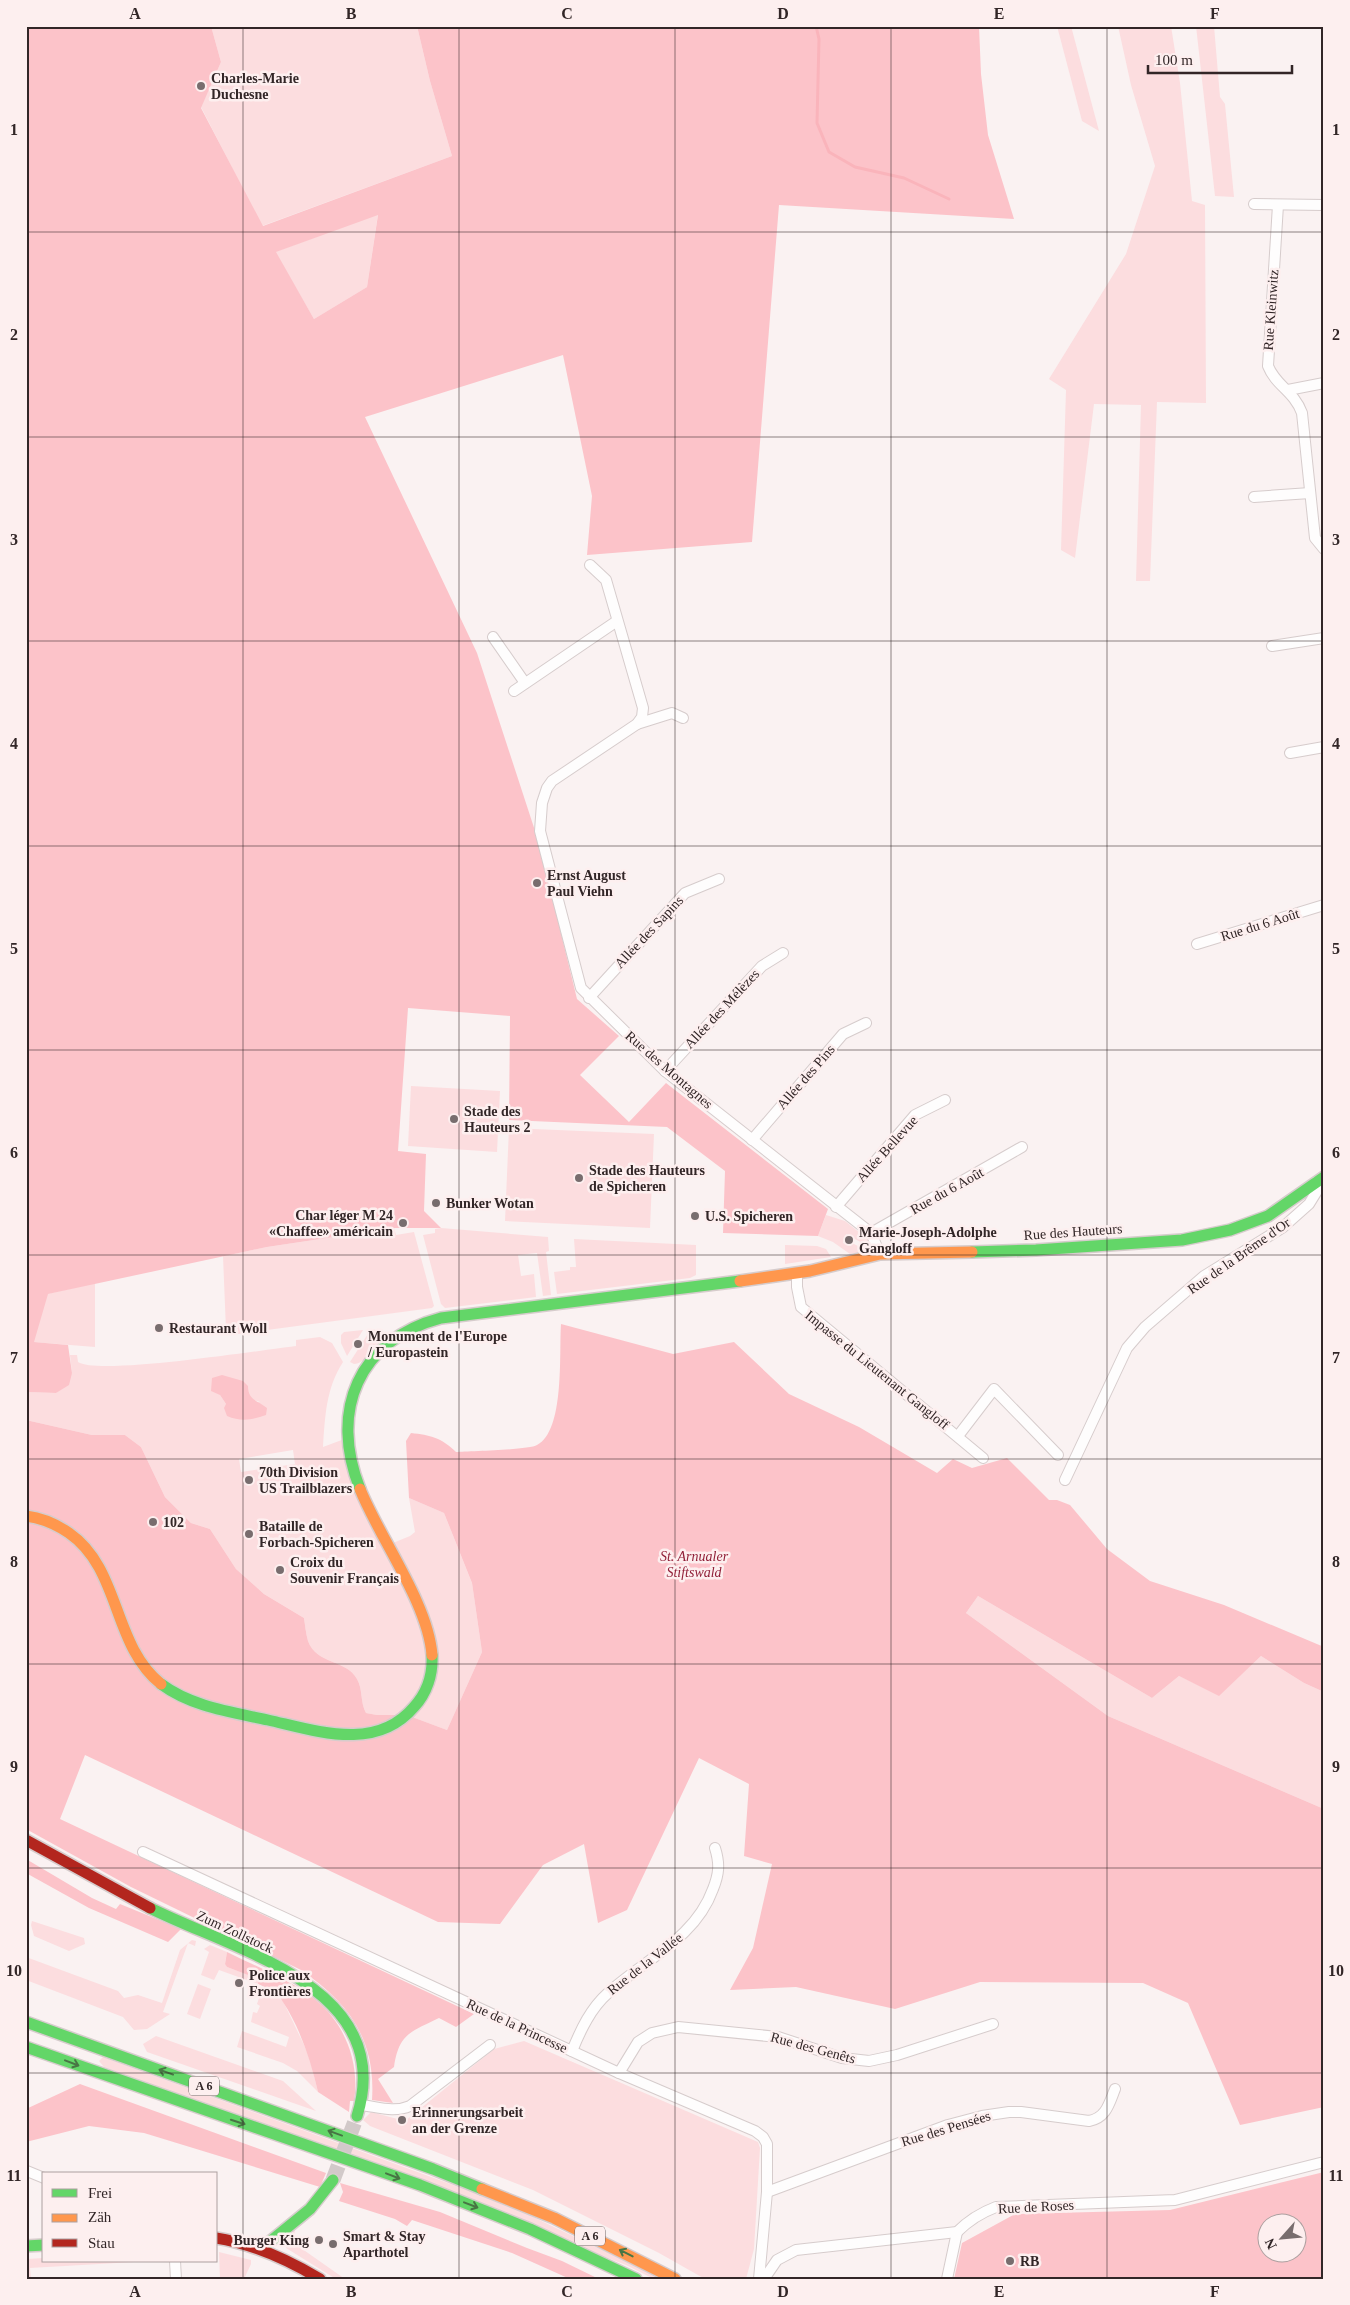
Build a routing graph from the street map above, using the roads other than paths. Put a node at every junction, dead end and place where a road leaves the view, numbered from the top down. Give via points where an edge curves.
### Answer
1 (1254, 204) dead end
2 (1278, 205) junction
3 (1324, 205) edge
4 (1324, 383) edge
5 (1288, 390) junction
6 (1310, 493) junction
7 (1254, 497) dead end
8 (1324, 550) edge
9 (590, 565) dead end
10 (618, 621) junction
11 (493, 637) dead end
12 (1324, 638) edge
13 (1272, 646) dead end
14 (525, 683) junction
15 (514, 691) dead end
16 (683, 718) dead end
17 (637, 724) junction
18 (1324, 747) edge
19 (1290, 753) dead end
20 (719, 879) dead end
21 (1324, 905) edge
22 (1197, 944) dead end
23 (783, 952) dead end
24 (589, 998) junction
25 (866, 1023) dead end
26 (665, 1071) junction
27 (945, 1100) dead end
28 (752, 1140) junction
29 (1022, 1147) dead end
30 (1320, 1180) edge
31 (836, 1207) junction
32 (871, 1233) junction
33 (880, 1254) junction
34 (797, 1273) junction
35 (958, 1436) junction
36 (1058, 1454) dead end
37 (983, 1458) dead end
38 (1065, 1480) dead end
39 (26, 1516) edge
40 (26, 1840) edge
41 (715, 1848) dead end
42 (142, 1852) dead end
43 (26, 2022) edge
44 (993, 2024) dead end
45 (490, 2044) dead end
46 (26, 2047) edge
47 (572, 2051) junction
48 (619, 2073) junction
49 (1115, 2089) dead end
50 (361, 2105) junction
51 (356, 2116) tunnel mouth
52 (1324, 2162) edge
53 (27, 2171) edge
54 (42, 2177) edge
55 (333, 2180) tunnel mouth
56 (766, 2192) junction
57 (956, 2232) junction
58 (218, 2238) edge
59 (42, 2245) edge
60 (26, 2246) edge
61 (261, 2248) junction
62 (175, 2262) edge
63 (176, 2279) edge
64 (320, 2279) edge
65 (636, 2279) edge
66 (675, 2279) edge
67 (759, 2279) edge
68 (764, 2279) edge
69 (947, 2279) edge

1 - 2 street
2 - 3 street
2 - 5 street, Rue Kleinwitz via 1268,366 1272,377
4 - 5 street
5 - 6 street, Rue Kleinwitz via 1302,413
6 - 7 street
6 - 8 street, Rue Kleinwitz via 1315,538
9 - 10 street via 606,580
10 - 14 street
10 - 17 street via 643,708
11 - 14 street
12 - 13 street
14 - 15 street
16 - 17 street, Rue des Montagnes via 672,713
17 - 24 street, Rue des Montagnes via 552,781 542,803 540,831 581,988
18 - 19 street
20 - 24 street, Allée des Sapins via 685,893
21 - 22 street, Rue du 6 Août
23 - 26 street, Allée des Mélèzes via 762,966
24 - 26 street, Rue des Montagnes
25 - 28 street, Allée des Pins via 843,1034
26 - 28 street, Rue des Montagnes
27 - 31 street, Allée Bellevue via 915,1115
28 - 31 street, Rue des Montagnes
29 - 32 street, Rue du 6 Août
30 - 33 main road, Rue des Hauteurs via 1268,1216 1230,1230 1182,1240 1036,1250
30 - 38 street, Rue de la Brême d'Or via 1309,1204 1282,1228 1204,1276 1145,1327 1128,1348
31 - 32 street, Rue des Montagnes
32 - 33 street
33 - 34 main road, Rue des Hauteurs
34 - 35 street, Impasse du Lieutenant Gangloff via 801,1307
34 - 39 main road, Rue des Hauteurs via 441,1318 397,1335 374,1356 360,1376 348,1407 346,1430 350,1459 430,1634 432,1668 428,1686 414,1708 379,1732 351,1736 315,1731 236,1714 166,1688 146,1670 130,1642 100,1562 76,1535 42,1517
35 - 36 street, Impasse du Lieutenant Gangloff via 994,1389
35 - 37 street, Impasse du Lieutenant Gangloff
40 - 50 main road, Zum Zollstock via 96,1881 265,1961 319,1992 335,2006 357,2044 365,2069
41 - 47 street, Rue de la Vallée via 719,1874 705,1909 678,1940 607,1993 588,2018
42 - 47 street, Rue de la Princesse
66 -> 43 main road, A 6 via 554,2218 433,2168
44 - 48 street, Rue des Genêts via 869,2061 842,2058 778,2037 678,2027 652,2033 638,2042
45 - 50 street via 403,2109
46 -> 65 main road, A 6 via 498,2215
47 - 48 street, Rue de la Princesse
48 - 56 street, Rue de la Princesse via 764,2137 767,2144
49 - 56 street, Rue des Pensées via 1106,2112 1089,2122 1009,2112 982,2116 948,2125
50 - 51 main road, Zum Zollstock
52 - 57 street, Rue de Roses via 1176,2200 996,2207 968,2220
53 - 54 street
55 - 61 main road via 310,2209
56 - 67 street, Rue de la Princesse
57 - 68 street via 796,2250 777,2260
57 - 69 street
58 - 61 main road
59 - 60 main road
61 - 64 main road
62 - 63 street

